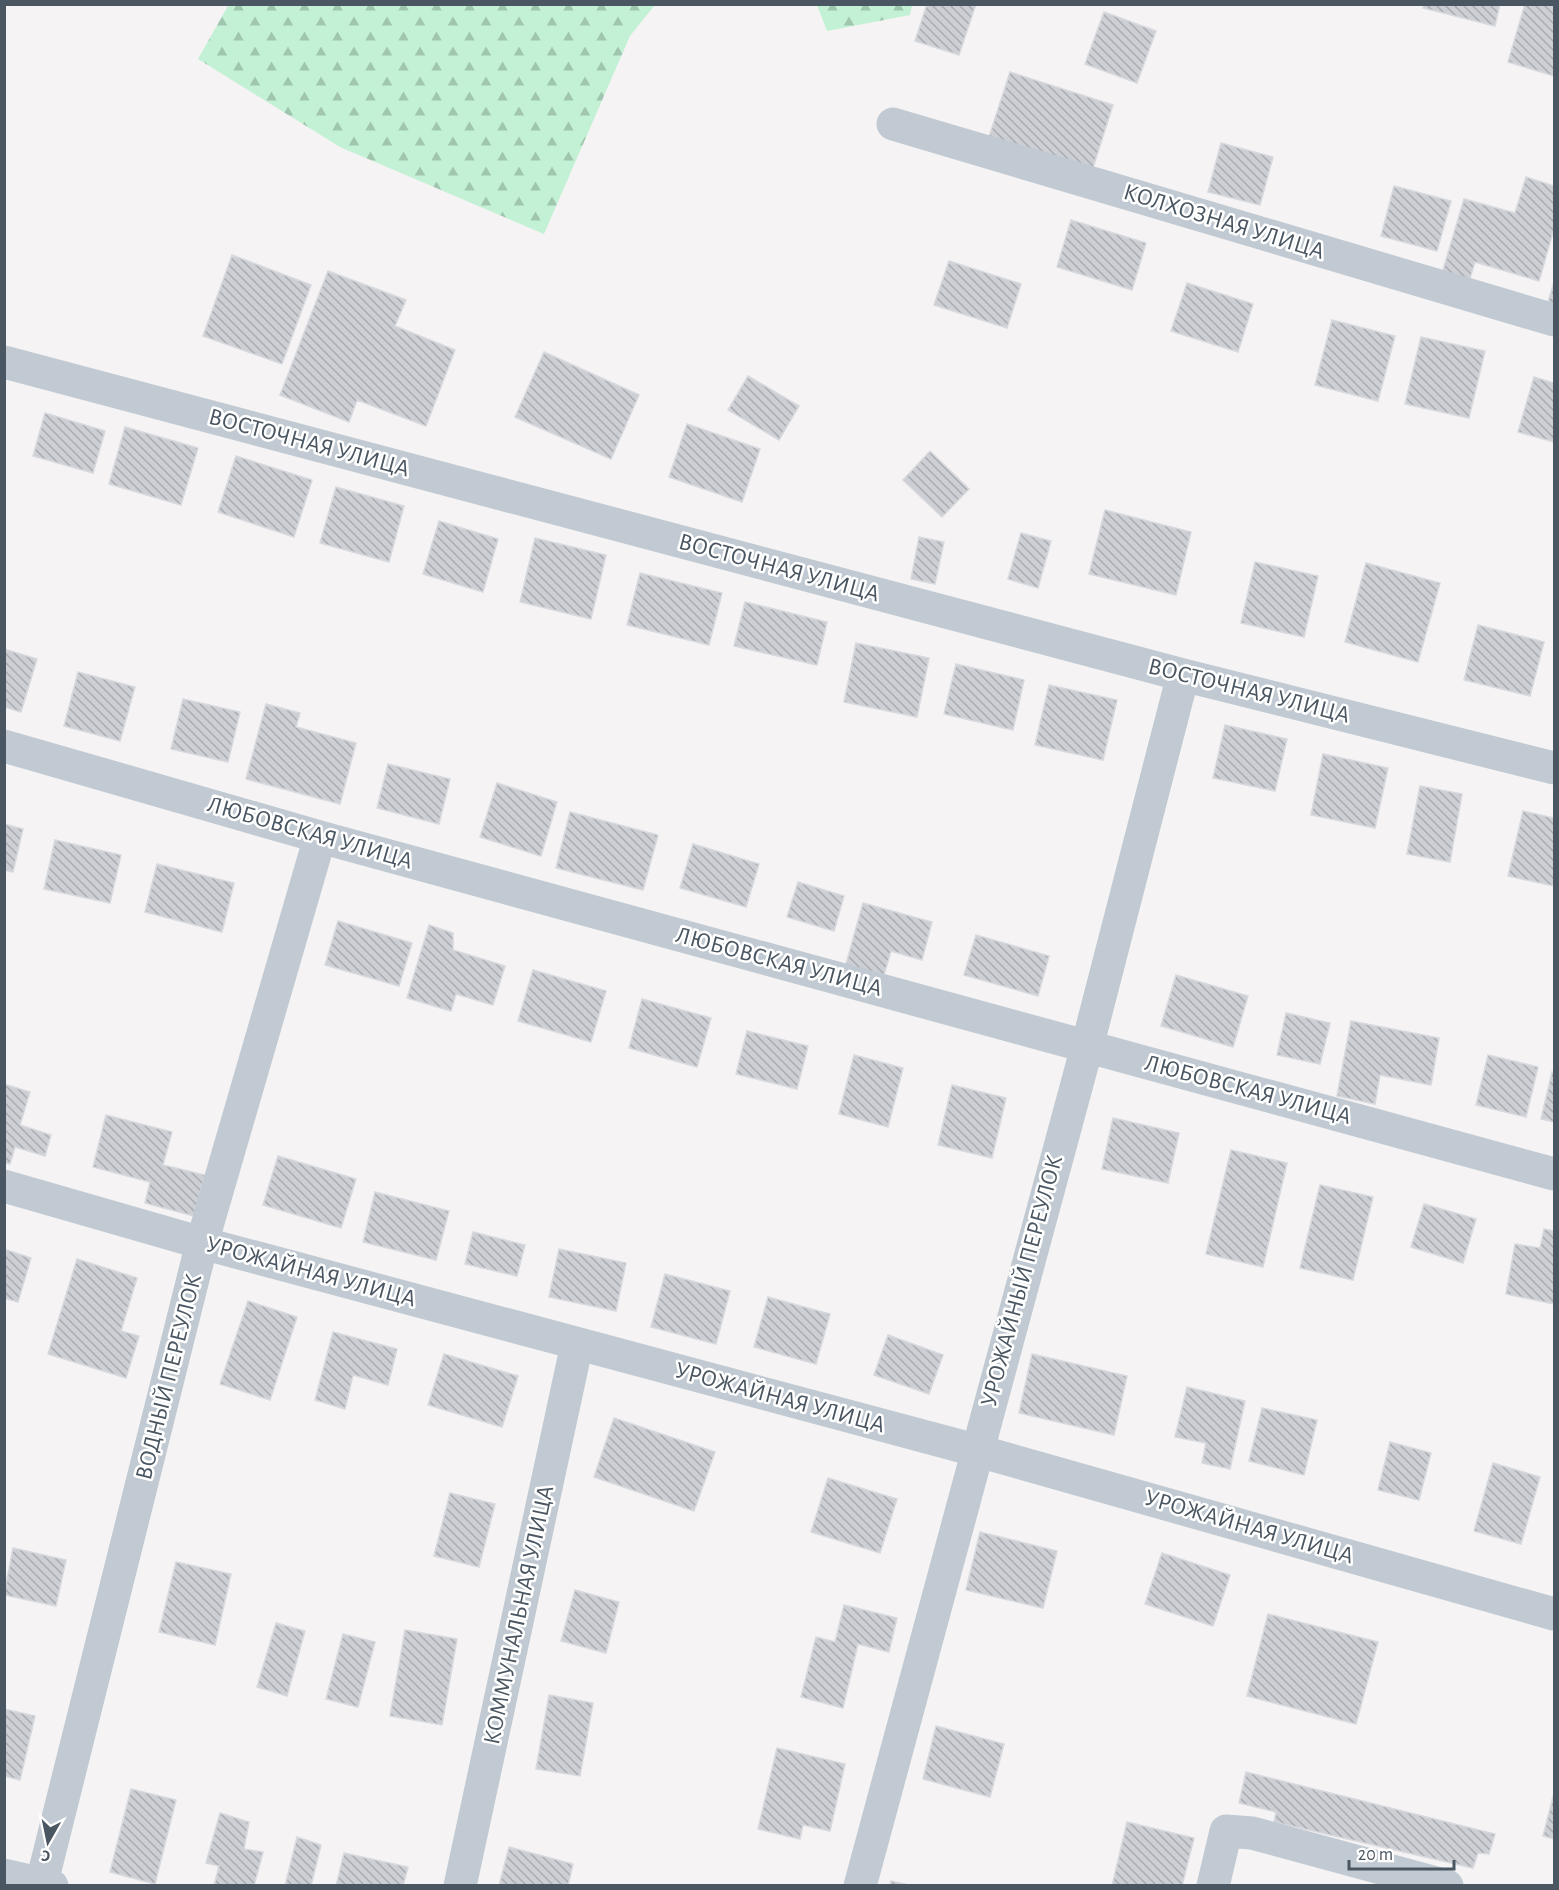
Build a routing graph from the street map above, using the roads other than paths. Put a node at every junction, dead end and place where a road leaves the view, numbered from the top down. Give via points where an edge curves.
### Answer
1 (893, 124) dead end
2 (1554, 320) edge
3 (4, 362) edge
4 (1183, 675) junction
5 (4, 746) edge
6 (1554, 768) edge
7 (320, 837) junction
8 (1087, 1047) junction
9 (1554, 1174) edge
10 (4, 1186) edge
11 (202, 1243) junction
12 (577, 1344) junction
13 (975, 1450) junction
14 (1554, 1614) edge
15 (4, 1875) edge
16 (1399, 1880) edge
17 (45, 1885) edge
18 (460, 1886) edge
19 (860, 1886) edge
20 (1213, 1886) edge
21 (1447, 1886) edge

1 - 2 street, КОЛХОЗНАЯ УЛИЦА
3 - 4 street, ВОСТОЧНАЯ УЛИЦА
4 - 6 street, ВОСТОЧНАЯ УЛИЦА
4 - 8 street, УРОЖАЙНЫЙ ПЕРЕУЛОК
5 - 7 street, ЛЮБОВСКАЯ УЛИЦА
7 - 8 street, ЛЮБОВСКАЯ УЛИЦА
7 - 11 street, ВОДНЫЙ ПЕРЕУЛОК
8 - 9 street, ЛЮБОВСКАЯ УЛИЦА
8 - 13 street, УРОЖАЙНЫЙ ПЕРЕУЛОК
10 - 11 street, УРОЖАЙНАЯ УЛИЦА
11 - 12 street, УРОЖАЙНАЯ УЛИЦА
11 - 17 street, ВОДНЫЙ ПЕРЕУЛОК
12 - 13 street, УРОЖАЙНАЯ УЛИЦА
12 - 18 street, КОММУНАЛЬНАЯ УЛИЦА
13 - 14 street, УРОЖАЙНАЯ УЛИЦА
13 - 19 street, УРОЖАЙНЫЙ ПЕРЕУЛОК
15 - 17 street
16 - 20 street via 1252,1833 1226,1831
16 - 21 street

